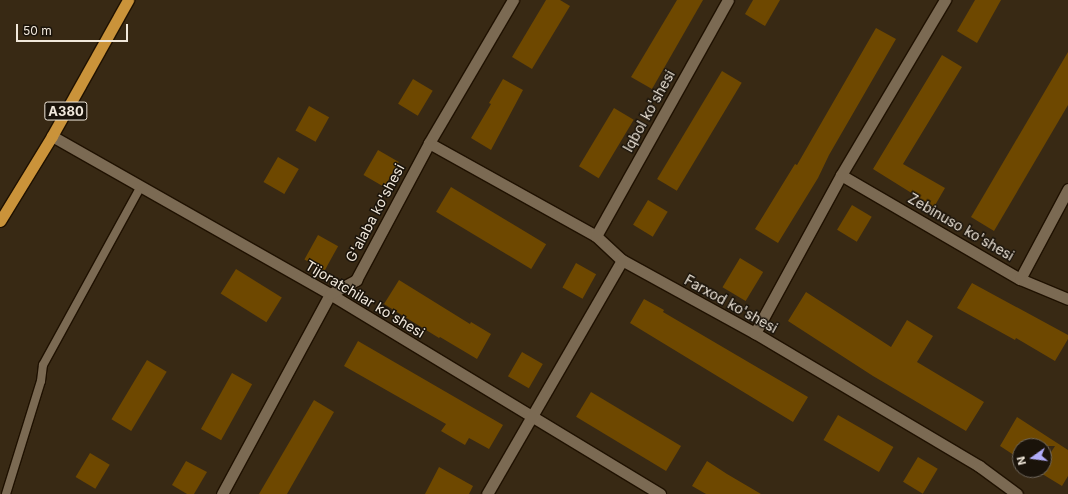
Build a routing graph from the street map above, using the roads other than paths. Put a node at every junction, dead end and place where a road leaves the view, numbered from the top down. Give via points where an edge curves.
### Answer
1 (128, 0) edge
2 (513, 0) edge
3 (728, 0) edge
4 (945, 0) edge
5 (52, 136) junction
6 (429, 143) junction
7 (841, 175) junction
8 (141, 186) junction
9 (1068, 189) edge
10 (0, 221) edge
11 (596, 236) junction
12 (622, 260) junction
13 (1020, 279) junction
14 (330, 294) junction
15 (1068, 299) edge
16 (755, 333) junction
17 (531, 416) junction
18 (6, 494) edge
19 (222, 494) edge
20 (487, 494) edge
21 (660, 494) edge
22 (1017, 494) edge

1 - 5 highway, A380
2 - 6 street, G'alaba ko'shesi
3 - 11 street, Iqbol ko'shesi
4 - 7 street
5 - 8 street, Tijoratchilar ko'shesi
5 - 10 highway, A380
6 - 11 street, Farxod ko'shesi
6 - 14 street, G'alaba ko'shesi via 356,280
7 - 13 street, Zebinuso ko'shesi
7 - 16 street
8 - 14 street, Tijoratchilar ko'shesi
8 - 18 lane via 43,365 41,381
9 - 13 street
11 - 12 street, Farxod ko'shesi
12 - 16 street, Farxod ko'shesi
12 - 17 street
13 - 15 street, Zebinuso ko'shesi
14 - 17 street, Tijoratchilar ko'shesi
14 - 19 street
16 - 22 street, Farxod ko'shesi via 979,466
17 - 20 street
17 - 21 street, Tijoratchilar ko'shesi

